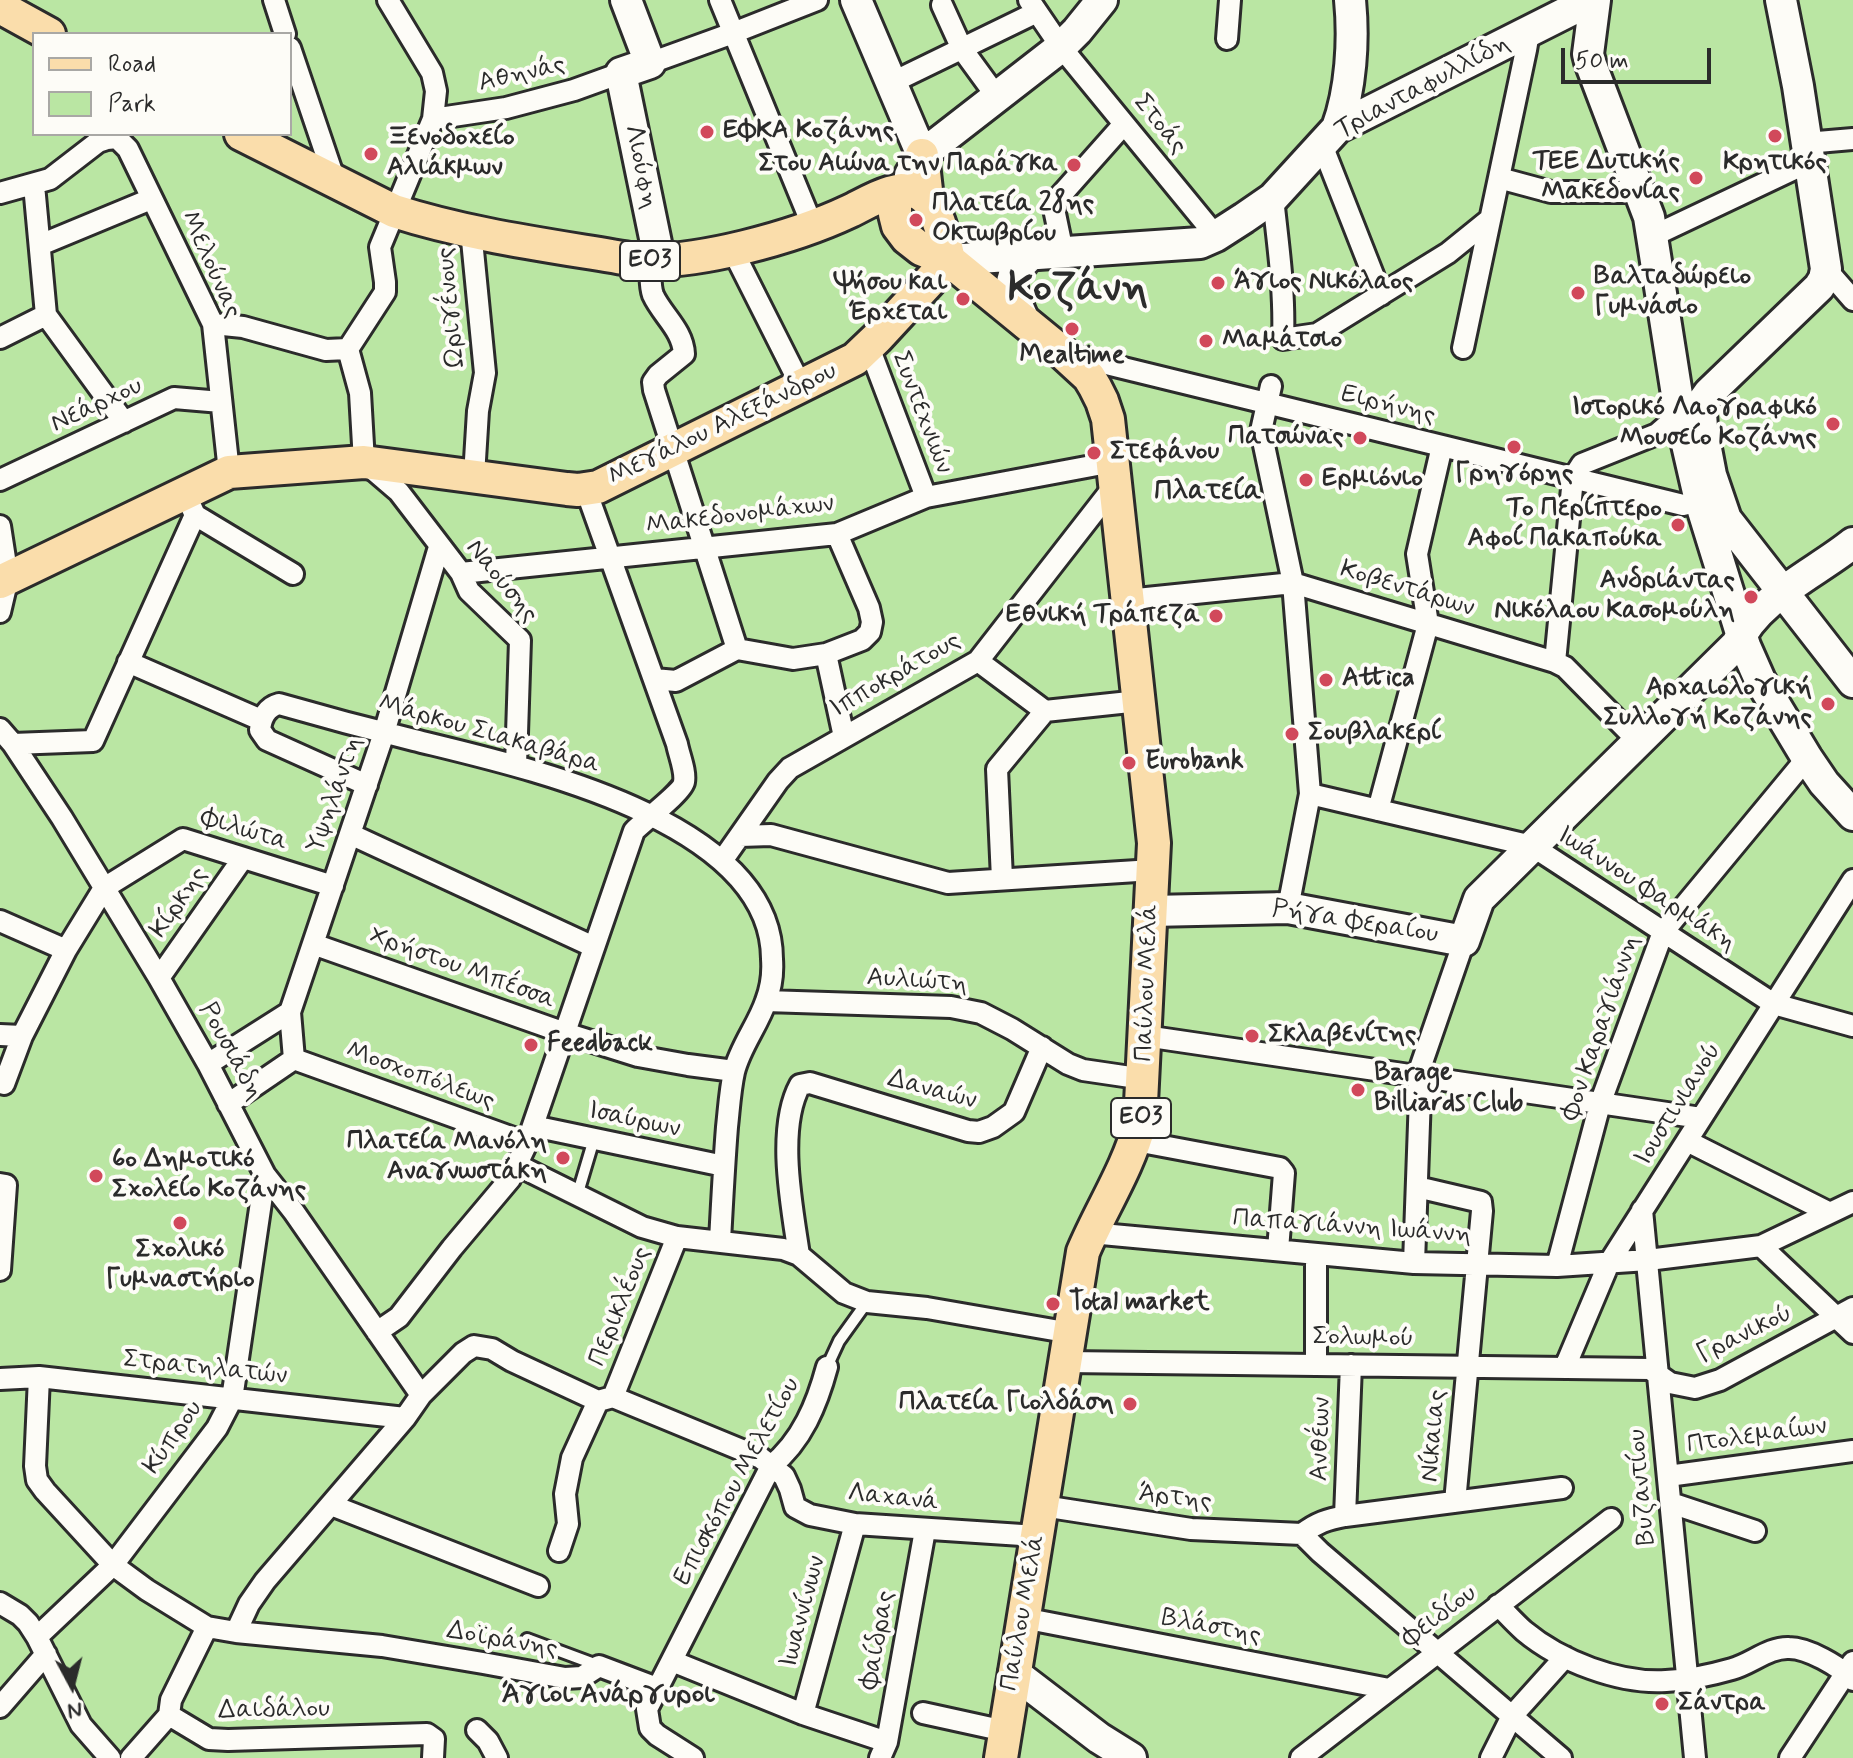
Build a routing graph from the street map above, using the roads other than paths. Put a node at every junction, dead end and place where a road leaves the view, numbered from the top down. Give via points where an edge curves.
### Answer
1 (274, 0) edge
2 (388, 0) edge
3 (626, 0) edge
4 (720, 0) edge
5 (817, 0) edge
6 (856, 0) edge
7 (1102, 0) edge
8 (1230, 0) edge
9 (1350, 0) edge
10 (1593, 0) edge
11 (1781, 0) edge
12 (942, 5) dead end
13 (1033, 6) edge
14 (0, 7) edge
15 (1540, 26) junction
16 (45, 32) edge
17 (284, 32) edge
18 (733, 33) junction
19 (1227, 39) dead end
20 (1589, 44) junction
21 (1061, 47) junction
22 (962, 49) junction
23 (292, 54) edge
24 (650, 63) junction
25 (621, 73) junction
26 (891, 83) junction
27 (997, 97) junction
28 (433, 119) junction
29 (1124, 124) junction
30 (245, 136) edge
31 (1330, 137) junction
32 (1853, 139) edge
33 (1807, 153) junction
34 (922, 155) junction
35 (1499, 178) junction
36 (335, 181) junction
37 (34, 185) junction
38 (1, 190) edge
39 (1640, 192) junction
40 (914, 195) junction
41 (1273, 198) junction
42 (151, 199) junction
43 (394, 211) junction
44 (1490, 219) junction
45 (813, 227) junction
46 (471, 230) junction
47 (1216, 236) junction
48 (1653, 236) junction
49 (40, 245) junction
50 (732, 249) junction
51 (1063, 252) junction
52 (1032, 254) junction
53 (949, 260) junction
54 (651, 261) junction
55 (1826, 269) junction
56 (1381, 295) junction
57 (1853, 300) edge
58 (46, 315) junction
59 (1025, 323) junction
60 (213, 324) junction
61 (0, 338) edge
62 (869, 347) junction
63 (1463, 348) dead end
64 (348, 349) junction
65 (1064, 354) junction
66 (801, 386) junction
67 (1709, 393) junction
68 (1269, 395) junction
69 (1677, 401) junction
70 (221, 402) junction
71 (124, 422) junction
72 (1442, 446) junction
73 (672, 451) junction
74 (364, 462) junction
75 (229, 472) junction
76 (1114, 474) junction
77 (474, 476) junction
78 (1573, 478) junction
79 (0, 480) edge
80 (586, 490) junction
81 (926, 497) junction
82 (1700, 501) junction
83 (190, 504) junction
84 (0, 526) edge
85 (837, 534) junction
86 (1853, 543) edge
87 (439, 547) junction
88 (704, 549) junction
89 (610, 558) junction
90 (461, 573) junction
91 (293, 574) dead end
92 (4, 580) edge
93 (1293, 583) junction
94 (1783, 593) junction
95 (1127, 600) junction
96 (0, 612) edge
97 (1428, 624) junction
98 (1741, 633) junction
99 (737, 649) junction
100 (826, 654) junction
101 (978, 661) junction
102 (128, 662) junction
103 (1555, 662) junction
104 (654, 679) junction
105 (1853, 682) edge
106 (1139, 701) junction
107 (1045, 711) junction
108 (261, 720) junction
109 (384, 733) junction
110 (6, 737) edge
111 (844, 737) junction
112 (1638, 741) junction
113 (1807, 758) junction
114 (516, 765) junction
115 (367, 785) junction
116 (1310, 794) junction
117 (1378, 810) junction
118 (651, 814) junction
119 (1853, 815) edge
120 (350, 834) junction
121 (740, 836) junction
122 (1532, 846) junction
123 (243, 858) junction
124 (722, 861) junction
125 (1153, 870) junction
126 (1002, 879) junction
127 (1853, 880) edge
128 (333, 886) junction
129 (104, 888) junction
130 (1288, 908) junction
131 (1151, 911) junction
132 (0, 921) edge
133 (1663, 932) junction
134 (1464, 941) junction
135 (313, 944) junction
136 (594, 947) junction
137 (66, 950) junction
138 (159, 978) junction
139 (766, 1001) junction
140 (1774, 1004) junction
141 (290, 1012) junction
142 (1853, 1026) edge
143 (565, 1033) junction
144 (0, 1035) edge
145 (22, 1036) junction
146 (1145, 1036) junction
147 (1042, 1047) junction
148 (294, 1059) junction
149 (208, 1064) junction
150 (734, 1071) junction
151 (1417, 1077) junction
152 (1144, 1079) junction
153 (4, 1084) dead end
154 (228, 1104) junction
155 (1600, 1104) junction
156 (1701, 1118) junction
157 (530, 1135) junction
158 (594, 1139) junction
159 (1136, 1141) junction
160 (1687, 1141) junction
161 (517, 1165) junction
162 (724, 1166) junction
163 (265, 1175) junction
164 (0, 1184) edge
165 (1417, 1187) junction
166 (577, 1196) junction
167 (1853, 1202) edge
168 (1642, 1210) junction
169 (1830, 1213) junction
170 (1091, 1233) junction
171 (677, 1237) junction
172 (720, 1241) junction
173 (1761, 1246) junction
174 (1278, 1250) junction
175 (1316, 1254) junction
176 (799, 1255) junction
177 (1648, 1260) junction
178 (1414, 1263) junction
179 (1609, 1263) junction
180 (1477, 1264) junction
181 (1557, 1266) junction
182 (0, 1270) edge
183 (867, 1302) junction
184 (1845, 1313) edge
185 (377, 1332) junction
186 (1853, 1333) edge
187 (1068, 1347) junction
188 (1316, 1364) junction
189 (1351, 1365) junction
190 (1467, 1366) junction
191 (827, 1367) joint
192 (1565, 1367) junction
193 (1659, 1374) junction
194 (39, 1377) junction
195 (0, 1379) edge
196 (421, 1395) junction
197 (232, 1399) junction
198 (606, 1399) junction
199 (405, 1418) junction
200 (1853, 1451) edge
201 (771, 1466) junction
202 (1668, 1476) junction
203 (1562, 1488) dead end
204 (1455, 1502) junction
205 (1671, 1503) junction
206 (331, 1505) junction
207 (1345, 1516) junction
208 (1611, 1519) dead end
209 (1040, 1521) junction
210 (855, 1524) junction
211 (925, 1530) junction
212 (1755, 1531) dead end
213 (1302, 1534) junction
214 (559, 1551) dead end
215 (113, 1565) junction
216 (538, 1586) dead end
217 (1498, 1605) junction
218 (2, 1608) edge
219 (1023, 1618) junction
220 (207, 1627) junction
221 (236, 1632) junction
222 (527, 1639) dead end
223 (42, 1645) junction
224 (1437, 1652) junction
225 (1565, 1657) junction
226 (672, 1661) junction
227 (599, 1666) junction
228 (1851, 1672) edge
229 (1014, 1673) junction
230 (1688, 1678) junction
231 (657, 1688) junction
232 (1389, 1689) junction
233 (0, 1707) edge
234 (923, 1713) dead end
235 (803, 1714) junction
236 (169, 1715) junction
237 (1512, 1716) junction
238 (477, 1730) dead end
239 (1003, 1745) edge
240 (434, 1748) edge
241 (884, 1750) edge
242 (110, 1758) edge
243 (131, 1758) edge
244 (497, 1758) edge
245 (692, 1758) edge
246 (1131, 1758) edge
247 (1301, 1758) edge
248 (1491, 1758) edge
249 (1561, 1758) edge
250 (1695, 1758) edge
251 (1790, 1758) edge

1 - 17 street
2 - 28 street via 432,73
3 - 24 street
4 - 18 street
5 - 18 street
6 - 26 street
7 - 21 street
8 - 19 street
9 - 31 street via 1345,106
10 - 15 street, Τριανταφυλλίδη
10 - 20 street
11 - 33 street
12 - 22 street
13 - 21 street, Στοάς
13 - 22 street
14 - 16 main road
15 - 20 street via 1573,25
15 - 31 street, Τριανταφυλλίδη
15 - 35 street via 1526,50
18 - 24 street
18 - 45 street
20 - 39 street via 1590,62
21 - 27 street
21 - 29 street, Στοάς
22 - 26 street
22 - 27 street
23 - 36 street
24 - 25 street
25 - 28 street, Αθηνάς via 506,108
25 - 54 street, Λιούφη via 656,243
26 - 34 street
27 - 34 street
28 - 43 street
29 - 47 street, Στοάς
29 - 51 street via 1053,204
30 - 36 main road, ΕΟ3
31 - 41 street, Τριανταφυλλίδη
31 - 56 street
32 - 33 street
33 - 48 street
33 - 55 street
34 - 40 main road
35 - 39 street via 1551,192
35 - 44 street
36 - 43 main road, ΕΟ3
37 - 38 street
37 - 42 street, Μελούνας via 98,142 117,138 128,149
37 - 49 street
39 - 48 street
40 - 45 main road, ΕΟ3 via 885,195
40 - 53 main road via 943,232
41 - 47 street, Τριανταφυλλίδη
41 - 56 street via 1283,339 1317,334
42 - 49 street
42 - 60 street, Μελούνας
43 - 46 main road, ΕΟ3
43 - 64 street via 380,247 385,292
44 - 56 street
44 - 63 street
45 - 50 main road, ΕΟ3
46 - 54 main road, ΕΟ3
46 - 77 street, Ωριγένους via 485,373
47 - 51 street, Τριανταφυλλίδη via 1200,243
48 - 69 street
49 - 58 street
50 - 54 main road, ΕΟ3
50 - 66 street
51 - 52 street, Τριανταφυλλίδη
52 - 53 street, Τριανταφυλλίδη
52 - 59 street via 1012,274
53 - 59 main road, Παύλου Μελά / ΕΟ3
53 - 62 main road, Μεγάλου Αλεξάνδρου
54 - 73 street via 653,295 684,345 684,354 653,382
55 - 57 street
55 - 67 street via 1819,287
58 - 61 street
58 - 71 street
59 - 65 main road, Παύλου Μελά / ΕΟ3
60 - 64 street via 326,350
60 - 70 street, Μελούνας
62 - 66 main road, Μεγάλου Αλεξάνδρου
62 - 81 street, Συντεχνιών
64 - 74 street via 360,393
65 - 68 street, Ειρήνης
65 - 76 main road, Παύλου Μελά / ΕΟ3 via 1089,377 1102,401
66 - 73 main road, Μεγάλου Αλεξάνδρου
67 - 69 street
67 - 94 street via 1702,428 1721,508
68 - 72 street, Ειρήνης
68 - 93 street via 1261,431
69 - 78 street via 1657,434 1582,464
69 - 82 street
70 - 71 street, Νεάρχου via 174,398
70 - 75 street, Μελούνας
71 - 79 street, Νεάρχου
72 - 78 street, Ειρήνης
72 - 97 street via 1417,554
73 - 80 main road, Μεγάλου Αλεξάνδρου
73 - 88 street
74 - 75 main road, Μεγάλου Αλεξάνδρου
74 - 77 main road, Μεγάλου Αλεξάνδρου
74 - 87 street, Ναούσης via 399,492
75 - 83 main road, Μεγάλου Αλεξάνδρου
76 - 81 street, Μακεδονομάχων
76 - 95 main road, Παύλου Μελά / ΕΟ3
76 - 101 street, Ιπποκράτους
77 - 80 main road, Μεγάλου Αλεξάνδρου
78 - 82 street, Ειρήνης via 1683,505
78 - 103 street
80 - 89 street
81 - 85 street, Μακεδονομάχων
82 - 98 street
83 - 91 street
83 - 92 main road, Μεγάλου Αλεξάνδρου
83 - 102 street
84 - 92 street
85 - 88 street, Μακεδονομάχων
85 - 100 street via 872,622 862,640
86 - 94 street
87 - 90 street, Ναούσης
87 - 109 street, Υψηλάντη
88 - 89 street, Μακεδονομάχων
88 - 99 street
89 - 90 street, Μακεδονομάχων
89 - 104 street
90 - 114 street, Ναούσης via 469,591 520,640
92 - 96 street
93 - 95 street, Κοβεντάρων
93 - 97 street, Κοβεντάρων
93 - 116 street
94 - 98 street
94 - 105 street
95 - 106 main road, Παύλου Μελά / ΕΟ3
97 - 103 street, Κοβεντάρων
97 - 117 street
98 - 112 street via 1737,644
98 - 113 street via 1760,680
99 - 100 street via 793,659
99 - 104 street via 676,681
100 - 111 street
101 - 107 street
101 - 111 street, Ιπποκράτους
102 - 108 street
102 - 110 street via 93,741
103 - 112 street, Κοβεντάρων
104 - 118 street via 685,779 682,789
106 - 107 street
106 - 125 main road, Παύλου Μελά / ΕΟ3
107 - 126 street via 997,769
108 - 109 street, Μάρκου Σιακαβάρα via 279,704
108 - 115 street via 267,740
109 - 114 street, Μάρκου Σιακαβάρα
109 - 115 street, Υψηλάντη
110 - 129 street, Ρουσιάδη
111 - 121 street, Ιπποκράτους via 790,768
112 - 122 street
113 - 119 street
113 - 133 street, Φον Καραγιάννη
114 - 118 street, Μάρκου Σιακαβάρα
115 - 120 street, Υψηλάντη
116 - 117 street, Ιωάννου Φαρμάκη
116 - 130 street
117 - 122 street, Ιωάννου Φαρμάκη
118 - 124 street, Μάρκου Σιακαβάρα
118 - 136 street via 634,831
120 - 128 street, Υψηλάντη
120 - 136 street
121 - 124 street, Ιπποκράτους
121 - 126 street via 771,835 948,883
122 - 133 street, Ιωάννου Φαρμάκη
122 - 134 street via 1479,899
123 - 128 street, Φιλώτα
123 - 129 street, Φιλώτα via 183,839
123 - 138 street, Κίρκης
124 - 139 street, Μάρκου Σιακαβάρα via 755,897 767,921 773,956
125 - 126 street
125 - 131 main road, Παύλου Μελά / ΕΟ3
127 - 140 street, Ιουστινιανού
128 - 135 street, Υψηλάντη
129 - 137 street
129 - 138 street, Ρουσιάδη
130 - 131 street, Ρήγα Φεραίου
130 - 134 street, Ρήγα Φεραίου
131 - 146 main road, Παύλου Μελά / ΕΟ3
132 - 137 street
133 - 140 street, Ιωάννου Φαρμάκη
133 - 155 street, Φον Καραγιάννη
134 - 151 street
135 - 141 street, Υψηλάντη
135 - 143 street, Χρήστου Μπέσσα
136 - 143 street
137 - 145 street
138 - 149 street, Ρουσιάδη
139 - 147 street, Αυλιώτη via 951,1007 981,1013
139 - 150 street, Μάρκου Σιακαβάρα
140 - 142 street, Ιωάννου Φαρμάκη
140 - 156 street, Ιουστινιανού
141 - 148 street, Υψηλάντη
141 - 149 street
143 - 150 street, Χρήστου Μπέσσα via 638,1056
143 - 157 street
144 - 145 street
145 - 153 street
146 - 151 street
146 - 152 main road, Παύλου Μελά / ΕΟ3
147 - 152 street, Αυλιώτη via 1083,1070
147 - 176 street, Δαναών via 1014,1112 979,1132 810,1083 800,1085 787,1141
148 - 154 street
148 - 157 street, Μοσχοπόλεως
149 - 154 street, Ρουσιάδη
150 - 162 street, Μάρκου Σιακαβάρα
151 - 155 street
151 - 165 street
152 - 159 main road, Παύλου Μελά / ΕΟ3
154 - 163 street, Ρουσιάδη
155 - 156 street
155 - 181 street, Φον Καραγιάννη
156 - 160 street, Ιουστινιανού
157 - 158 street, Ισαύρων
157 - 161 street
158 - 162 street, Ισαύρων
158 - 166 lane
159 - 170 main road, Παύλου Μελά / ΕΟ3
159 - 174 street via 1280,1168 1284,1173
160 - 168 street, Ιουστινιανού
160 - 169 street
161 - 166 street
161 - 185 street via 399,1317
162 - 172 street, Μάρκου Σιακαβάρα
163 - 185 street, Ρουσιάδη
163 - 197 street, Κύπρου
164 - 182 street via 6,1185
165 - 178 street
165 - 180 street, Νίκαιας via 1481,1202
166 - 171 street via 642,1227
167 - 169 street, Παπαγιάννη Ιωάννη
168 - 177 street, Βυζαντίου
168 - 179 street, Ιουστινιανού
169 - 173 street, Παπαγιάννη Ιωάννη
170 - 174 street, Παπαγιάννη Ιωάννη
170 - 187 main road, Παύλου Μελά / ΕΟ3 via 1083,1252
171 - 172 street
171 - 198 street, Περικλέους
172 - 176 street
173 - 177 street, Παπαγιάννη Ιωάννη
173 - 184 street
174 - 175 street, Παπαγιάννη Ιωάννη
175 - 178 street, Παπαγιάννη Ιωάννη
175 - 188 street
176 - 183 street via 844,1293
177 - 179 street, Παπαγιάννη Ιωάννη
177 - 193 street, Βυζαντίου
178 - 180 street, Παπαγιάννη Ιωάννη
179 - 181 street, Παπαγιάννη Ιωάννη
179 - 192 street, Ιουστινιανού
180 - 181 street, Παπαγιάννη Ιωάννη
180 - 190 street, Νίκαιας
183 - 187 street, Σολωμού via 927,1308
183 - 191 lane, Επισκόπου Μελετίου
184 - 186 street
184 - 193 street, Γρανικού via 1708,1384 1681,1387
185 - 196 street, Ρουσιάδη
187 - 188 street, Σολωμού
187 - 209 main road, Παύλου Μελά / ΕΟ3
188 - 189 street, Σολωμού
189 - 190 street, Σολωμού
189 - 207 street, Ανθέων
190 - 192 street, Σολωμού
190 - 204 street, Νίκαιας
191 - 201 street, Επισκόπου Μελετίου via 807,1421
192 - 193 street, Σολωμού via 1650,1369
193 - 202 street, Βυζαντίου
194 - 195 street, Στρατηλατών
194 - 197 street, Στρατηλατών
194 - 215 street via 37,1480
196 - 198 street via 474,1346
196 - 199 street
197 - 199 street, Στρατηλατών
197 - 215 street, Κύπρου via 217,1428
198 - 201 street via 742,1449
198 - 214 street, Περικλέους via 572,1458 565,1494 568,1524
199 - 206 street
200 - 202 street, Πτολεμαίων
201 - 210 street, Λαχανά via 784,1476 795,1507
201 - 226 street, Επισκόπου Μελετίου
202 - 205 street, Βυζαντίου
203 - 204 street
204 - 207 street
205 - 212 street
205 - 230 street, Βυζαντίου
206 - 216 street
206 - 221 street via 265,1581
207 - 213 street via 1313,1525
208 - 217 street, Φειδίου
209 - 211 street, Λαχανά
209 - 213 street, Άρτης
209 - 219 main road, Παύλου Μελά / ΕΟ3
210 - 211 street, Λαχανά
210 - 235 street, Ιωαννίνων
211 - 241 street, Φαίδρας
213 - 224 street
215 - 220 street
215 - 223 street, Κύπρου
217 - 224 street, Φειδίου
217 - 225 street via 1524,1631
218 - 223 street via 20,1615
219 - 229 main road, Παύλου Μελά / ΕΟ3
219 - 232 street, Βλάστης
220 - 221 street, Δοϊράνης
220 - 236 street via 171,1700
221 - 227 street, Δοϊράνης via 382,1646 565,1678 582,1677
222 - 227 lane
223 - 233 street, Κύπρου
223 - 242 street via 81,1725
224 - 232 street, Φειδίου
224 - 237 street
225 - 230 street via 1620,1677
225 - 237 street
226 - 231 street, Επισκόπου Μελετίου
226 - 235 street
227 - 231 street
228 - 230 street via 1805,1650 1786,1648 1735,1668
228 - 251 street
229 - 239 main road, Παύλου Μελά / ΕΟ3
229 - 246 street
230 - 250 street, Βυζαντίου
231 - 245 street via 647,1709 650,1728
232 - 247 street, Φειδίου
234 - 239 street
235 - 241 street
236 - 240 street, Δαιδάλου via 209,1739 427,1734
236 - 243 street
237 - 248 street
237 - 249 street
238 - 244 street

